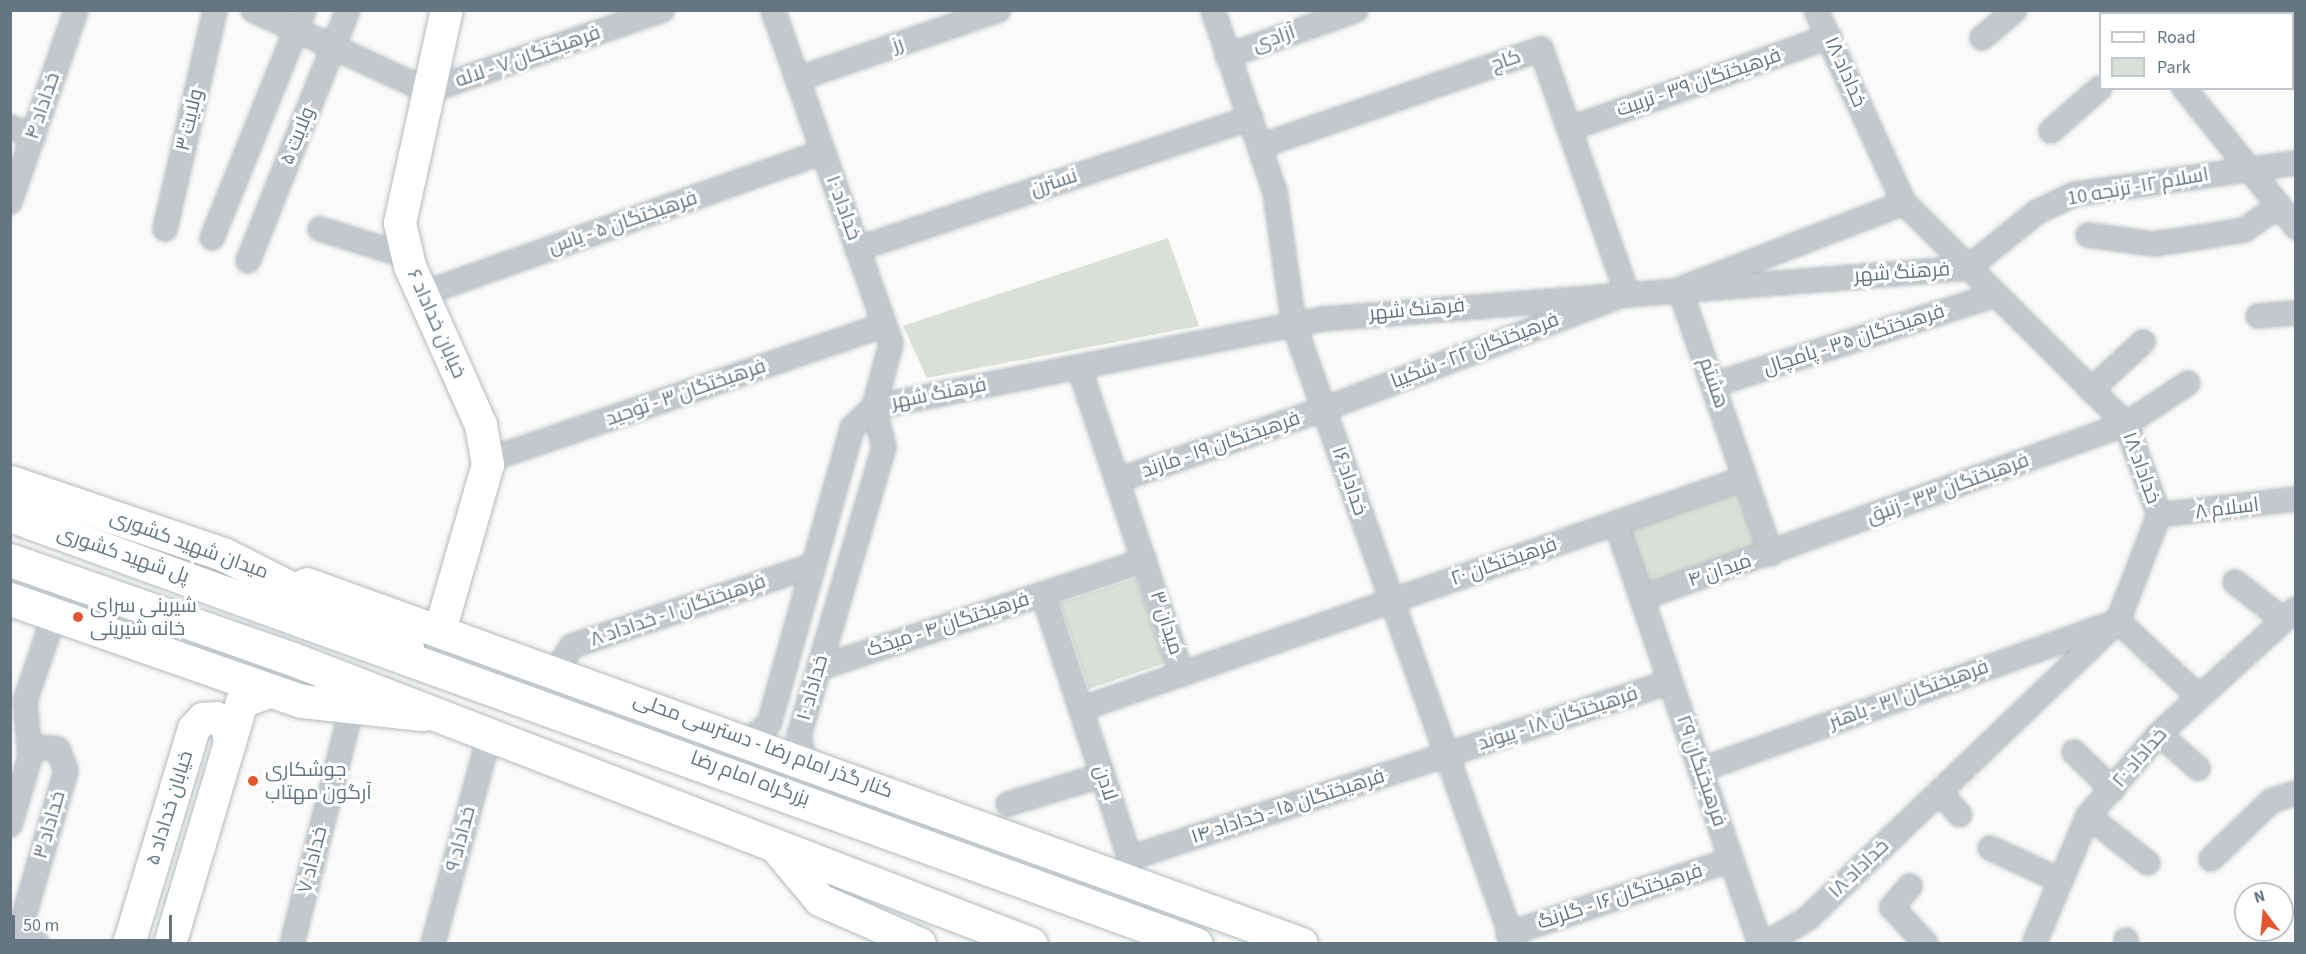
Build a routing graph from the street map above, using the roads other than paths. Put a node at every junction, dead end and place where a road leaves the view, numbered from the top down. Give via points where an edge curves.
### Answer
1 (76, 10) edge
2 (215, 10) edge
3 (253, 10) edge
4 (348, 10) edge
5 (447, 10) edge
6 (662, 10) edge
7 (773, 10) edge
8 (998, 10) edge
9 (1213, 10) edge
10 (1356, 10) edge
11 (1816, 10) edge
12 (2015, 10) edge
13 (300, 19) edge
14 (1829, 37) junction
15 (1982, 38) dead end
16 (334, 44) junction
17 (1227, 56) junction
18 (797, 79) junction
19 (2099, 89) edge
20 (428, 91) junction
21 (2193, 91) edge
22 (1251, 118) junction
23 (10, 127) edge
24 (1569, 129) junction
25 (2051, 131) dead end
26 (33, 136) junction
27 (1261, 146) junction
28 (823, 152) junction
29 (2295, 163) edge
30 (2249, 169) junction
31 (10, 202) edge
32 (1904, 203) junction
33 (2279, 206) junction
34 (2295, 227) edge
35 (165, 229) dead end
36 (320, 229) dead end
37 (2088, 235) dead end
38 (212, 238) dead end
39 (857, 249) junction
40 (407, 256) junction
41 (248, 261) dead end
42 (1968, 268) junction
43 (1680, 289) junction
44 (1627, 293) junction
45 (422, 294) junction
46 (1995, 295) junction
47 (2295, 313) edge
48 (2259, 316) dead end
49 (885, 325) junction
50 (1294, 325) junction
51 (2143, 342) dead end
52 (1079, 367) junction
53 (2188, 382) dead end
54 (1713, 385) junction
55 (2091, 390) junction
56 (874, 407) junction
57 (1324, 410) junction
58 (2126, 424) junction
59 (488, 460) junction
60 (1745, 478) junction
61 (1118, 480) junction
62 (10, 482) edge
63 (2295, 499) edge
64 (10, 515) edge
65 (2159, 515) junction
66 (1616, 523) junction
67 (223, 554) junction
68 (1771, 554) junction
69 (1145, 560) junction
70 (10, 561) edge
71 (814, 565) junction
72 (2235, 582) dead end
73 (1042, 594) junction
74 (1642, 598) junction
75 (10, 599) edge
76 (1391, 601) junction
77 (2288, 613) edge
78 (55, 614) junction
79 (303, 618) joint
80 (2118, 621) junction
81 (440, 631) junction
82 (819, 668) junction
83 (555, 672) junction
84 (456, 673) junction
85 (1182, 674) junction
86 (1671, 682) junction
87 (272, 691) junction
88 (2198, 696) junction
89 (352, 707) junction
90 (1081, 709) junction
91 (438, 716) junction
92 (615, 731) junction
93 (2158, 734) junction
94 (489, 735) junction
95 (748, 741) junction
96 (230, 743) junction
97 (2074, 752) dead end
98 (1445, 755) junction
99 (30, 757) junction
100 (804, 761) junction
101 (2198, 768) dead end
102 (1700, 770) junction
103 (1102, 775) junction
104 (2113, 790) junction
105 (1940, 792) junction
106 (2295, 793) edge
107 (1008, 804) dead end
108 (1960, 815) dead end
109 (2088, 816) junction
110 (964, 818) junction
111 (10, 825) edge
112 (775, 846) junction
113 (1990, 848) dead end
114 (1130, 858) joint
115 (2211, 859) dead end
116 (1731, 861) junction
117 (2148, 863) dead end
118 (2057, 879) junction
119 (1910, 886) dead end
120 (10, 932) edge
121 (1511, 939) edge
122 (38, 944) edge
123 (129, 944) edge
124 (170, 944) edge
125 (292, 944) edge
126 (433, 944) edge
127 (920, 944) edge
128 (1031, 944) edge
129 (1196, 944) edge
130 (1302, 944) edge
131 (1760, 944) edge
132 (1765, 944) edge
133 (1926, 944) edge
134 (2034, 944) edge

1 - 26 street, خداداد ۴
2 - 35 street, ولایت ۳
3 - 13 street
4 - 16 street, ولایت ۵
5 - 20 main road, خیابان خداداد ۶
6 - 20 street, فرهیختگان ۷ - لاله
7 - 18 street, خداداد ۱۰
8 - 18 street, رز
9 - 17 street, خداداد ۱۶
10 - 17 street, آزادی
11 - 14 street, خداداد ۱۸
12 - 15 street
13 - 16 street
13 - 38 street
14 - 24 street, فرهیختگان ۳۹ - تربیت
14 - 32 street, خداداد ۱۸
16 - 20 street
16 - 41 street, ولایت ۵
17 - 22 street, خداداد ۱۶
18 - 28 street, خداداد ۱۰
19 - 25 street
20 - 40 main road, خیابان خداداد ۶ via 402,204
21 - 30 street
22 - 27 street, خداداد ۱۶
22 - 39 street, نسترن
23 - 26 street
24 - 27 street, کاج via 1541,49
24 - 44 street, کاج
26 - 31 street, خداداد ۴
27 - 50 street, خداداد ۱۶ via 1278,207
28 - 39 street, خداداد ۱۰
28 - 45 street, فرهیختگان ۵ - یاس
29 - 30 street, اسلام ۱۲- ترنجه 10
30 - 33 street
30 - 42 street, اسلام ۱۲- ترنجه 10 via 2075,195 2037,212
32 - 42 street, خداداد ۱۸
32 - 43 street
33 - 34 street
33 - 37 street via 2244,230 2202,237 2154,244
36 - 40 street
39 - 49 street, خداداد ۱۰
40 - 45 main road, خیابان خداداد ۶
42 - 43 street, فرهنگ شهر
42 - 46 street, خداداد ۱۸
43 - 44 street, فرهنگ شهر
43 - 54 street, هشتم
44 - 50 street, فرهنگ شهر
44 - 57 street, فرهیختگان ۲۲ - شکیبا
45 - 59 main road, خیابان خداداد ۶ via 481,425
46 - 54 street, فرهیختگان ۳۵ - پامچال
46 - 55 street, خداداد ۱۸
47 - 48 street
49 - 56 street, خداداد ۱۰ via 891,353
49 - 59 street, فرهیختگان ۳ - توحید
50 - 52 street, فرهنگ شهر
50 - 57 street, خداداد ۱۶
51 - 55 street
52 - 56 street, فرهنگ شهر
52 - 61 street, میدان ۳
53 - 58 street, فرهیختگان ۳۳ - زنبق
54 - 60 street, هشتم
55 - 58 street, خداداد ۱۸
56 - 71 street, خداداد ۱۰ via 852,428
56 - 82 street, خداداد ۱۰ via 884,447
57 - 61 street, فرهیختگان ۱۹ - مازند
57 - 76 street, خداداد ۱۶
58 - 65 street, خداداد ۱۸
58 - 68 street, فرهیختگان ۳۳ - زنبق
59 - 81 main road, خیابان خداداد ۶ via 485,493
60 - 66 street
60 - 68 street, میدان ۴
61 - 69 street, میدان ۳
62 - 67 main road, میدان شهید کشوری
63 - 65 street, اسلام ۸
64 - 79 main road, پل شهید کشوری
65 - 80 street, خداداد ۱۸
66 - 74 street
66 - 76 street, فرهیختگان ۲۰
67 - 81 main road, کنار گذر امام رضا - دسترسی محلی
67 - 84 main road, میدان شهید کشوری
68 - 74 street, میدان ۴
69 - 73 street
69 - 85 street, میدان ۳
70 - 91 main road via 290,658
71 - 83 street, فرهیختگان ۱ - خداداد ۸ via 572,646
71 - 95 street, خداداد ۱۰ via 769,724
72 - 77 street
73 - 82 street, فرهیختگان ۴ - میخک
73 - 90 street
74 - 86 street, فرهیختگان ۲۹
75 - 78 main road
76 - 85 street, فرهیختگان ۲۰
76 - 98 street, خداداد ۱۶
77 - 88 street, خداداد ۲۰
78 - 87 main road
78 - 99 street, خداداد ۳ via 25,701
79 - 84 main road, بزرگراه امام رضا
80 - 88 street
80 - 102 street, فرهیختگان ۳۱ - باهنر
80 - 105 street, خداداد ۱۸
81 - 83 main road, کنار گذر امام رضا - دسترسی محلی
82 - 100 street, خداداد ۱۰ via 798,742
83 - 95 main road, کنار گذر امام رضا - دسترسی محلی
84 - 92 main road, بزرگراه امام رضا
85 - 90 street, میدان ۳
86 - 98 street, فرهیختگان ۱۸ - پیوند
86 - 102 street, فرهیختگان ۲۹
87 - 89 main road via 302,701
87 - 96 main road, خیابان خداداد ۵ via 242,702
88 - 93 street, خداداد ۲۰
89 - 91 main road
89 - 125 street, خداداد ۷
90 - 103 street, لادن
91 - 94 main road
92 - 110 main road via 730,754 885,808
92 - 129 main road, بزرگراه امام رضا
93 - 101 street
93 - 104 street, خداداد ۲۰
94 - 112 main road
94 - 126 street, خداداد ۹
95 - 100 main road, کنار گذر امام رضا - دسترسی محلی
96 - 123 main road, خیابان خداداد ۵ via 222,720 203,719 194,729
96 - 124 main road, خیابان خداداد ۵
97 - 104 street
98 - 114 street, فرهیختگان ۱۵ - خداداد ۱۴
98 - 121 street, خداداد ۱۶
99 - 111 street, خداداد ۳
99 - 120 street, خداداد ۳ via 39,747 52,746 63,753 67,765 23,919
100 - 110 main road, کنار گذر امام رضا - دسترسی محلی
102 - 116 street, فرهیختگان ۲۹
103 - 107 street
103 - 114 street, لادن
104 - 109 street, خداداد ۲۰
105 - 108 street
105 - 132 street, خداداد ۱۸ via 1807,919
106 - 115 street via 2271,801
109 - 117 street
109 - 118 street, خداداد ۲۰
110 - 130 main road, کنار گذر امام رضا - دسترسی محلی
112 - 127 main road via 827,905
112 - 128 main road
113 - 118 street
116 - 121 street, فرهیختگان ۱۶ - گلرنگ
116 - 131 street, فرهیختگان ۲۹
118 - 134 street, خداداد ۲۰
119 - 133 street via 1892,907
120 - 122 street, خداداد ۳

